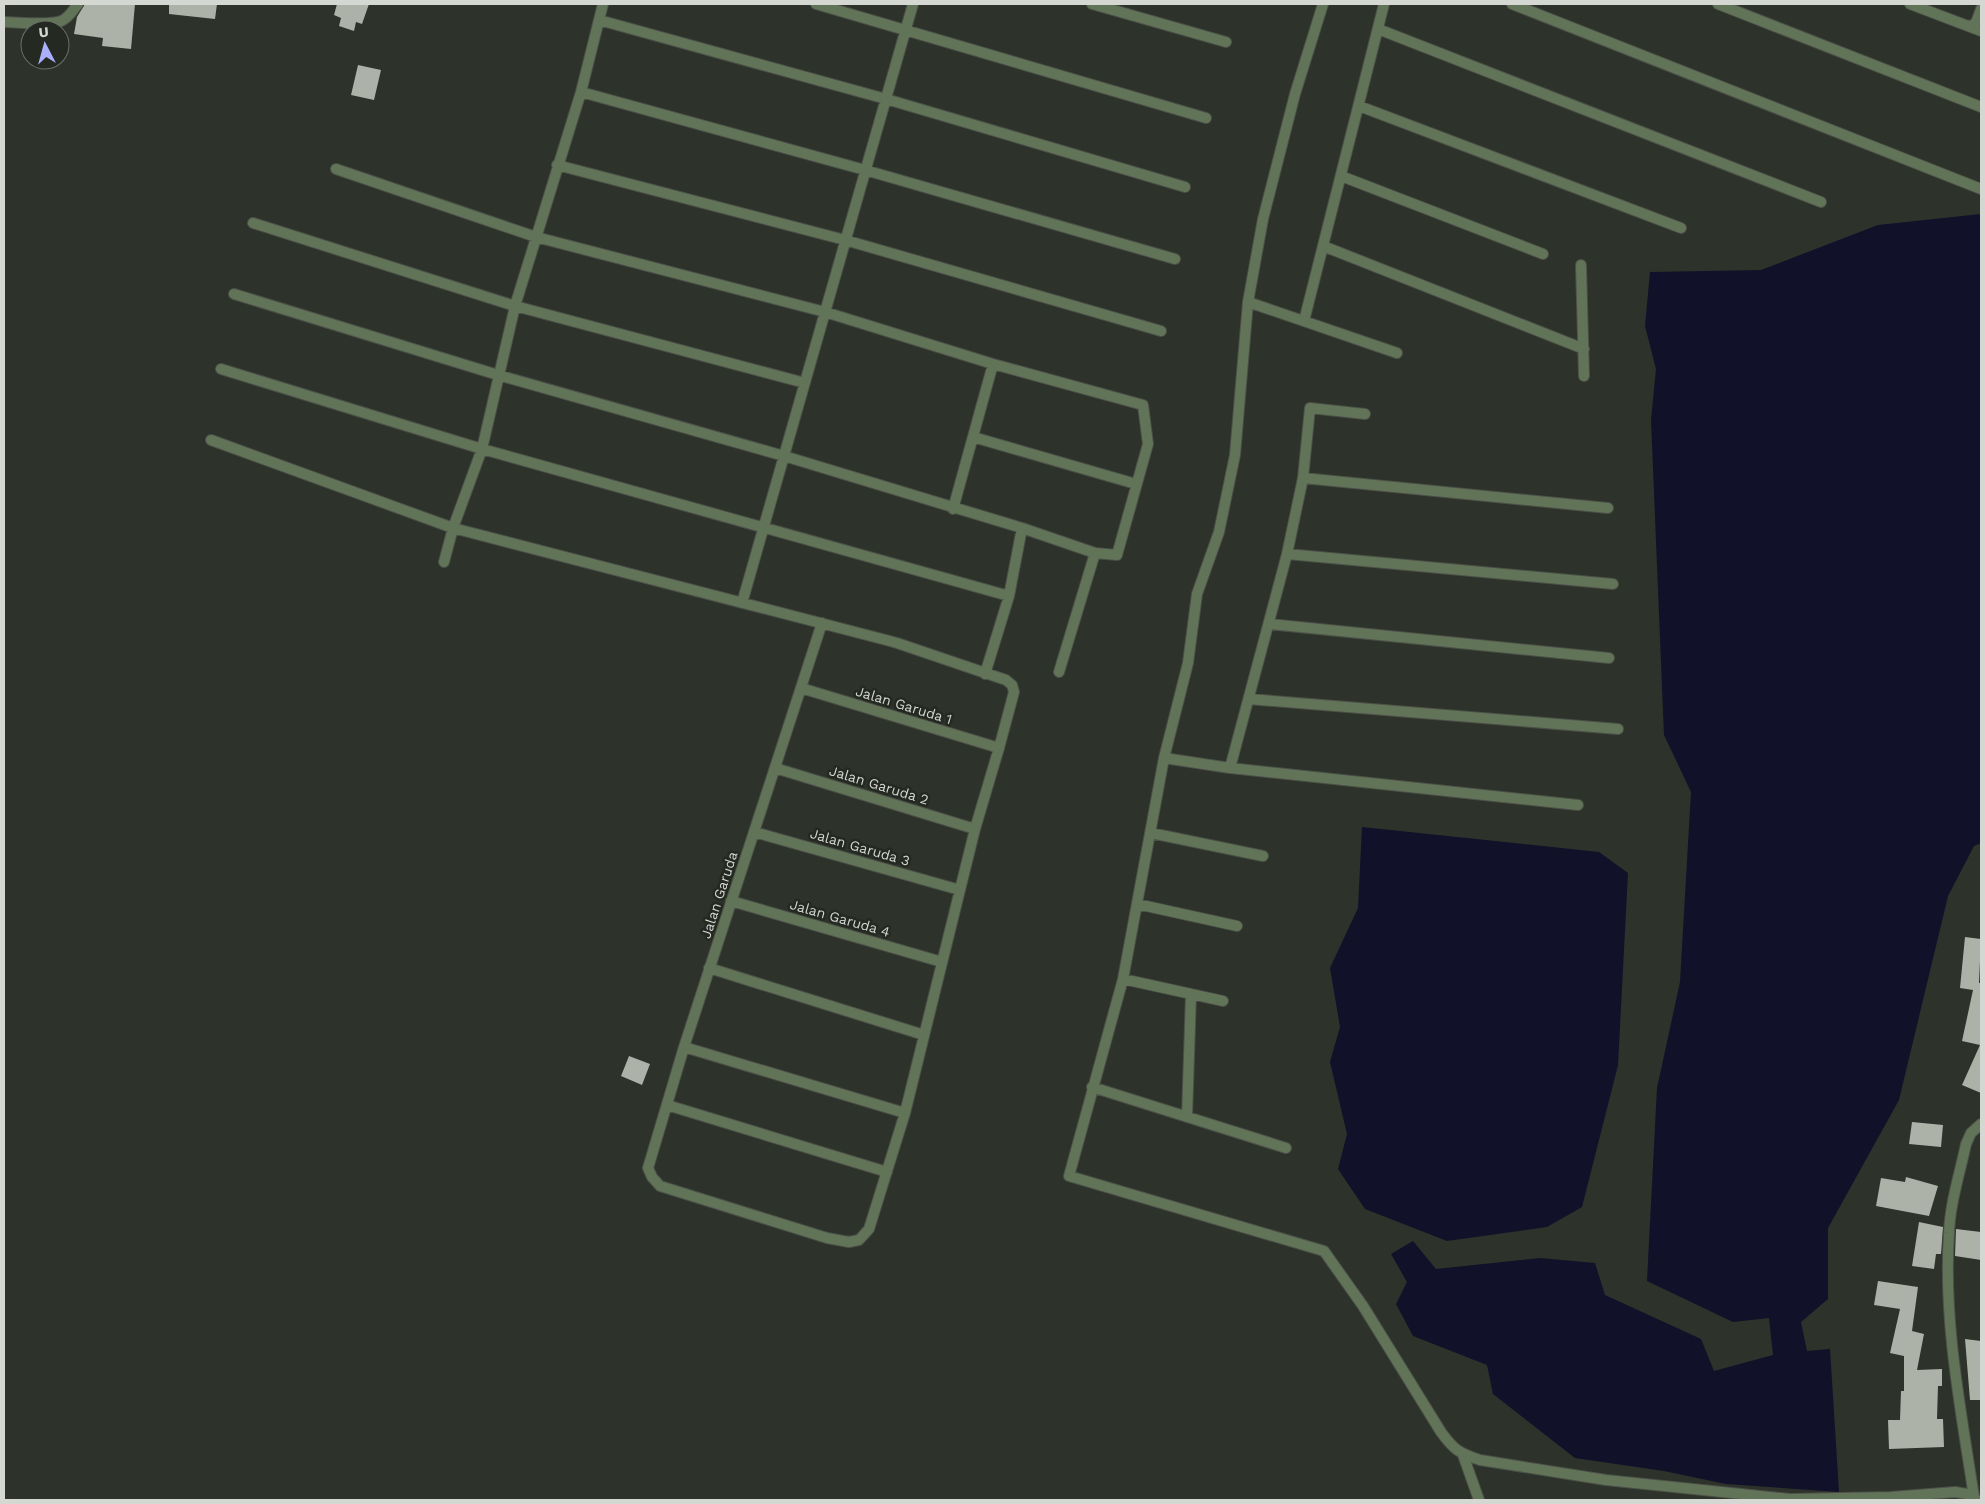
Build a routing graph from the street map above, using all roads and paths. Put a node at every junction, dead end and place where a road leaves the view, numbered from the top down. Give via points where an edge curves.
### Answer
1 (78, 4) edge
2 (602, 4) edge
3 (816, 4) edge
4 (913, 4) edge
5 (1092, 4) edge
6 (1323, 4) edge
7 (1384, 4) edge
8 (1512, 4) edge
9 (1718, 4) edge
10 (1910, 4) edge
11 (1981, 9) edge
12 (599, 20) junction
13 (4, 22) edge
14 (1968, 26) junction
15 (906, 29) junction
16 (1378, 29) junction
17 (1981, 31) edge
18 (1226, 42) dead end
19 (581, 92) junction
20 (886, 99) junction
21 (1359, 106) junction
22 (1981, 106) edge
23 (1206, 118) dead end
24 (558, 165) junction
25 (336, 169) dead end
26 (865, 170) junction
27 (1341, 176) junction
28 (1185, 187) dead end
29 (1981, 189) edge
30 (1821, 202) dead end
31 (253, 223) dead end
32 (1681, 228) dead end
33 (536, 237) junction
34 (846, 240) junction
35 (1323, 246) junction
36 (1543, 254) dead end
37 (1176, 260) dead end
38 (1581, 265) dead end
39 (234, 294) dead end
40 (1248, 302) junction
41 (515, 306) junction
42 (825, 312) junction
43 (1304, 321) junction
44 (1161, 331) dead end
45 (1584, 349) junction
46 (1397, 352) dead end
47 (994, 364) junction
48 (221, 369) dead end
49 (498, 375) junction
50 (1584, 376) dead end
51 (805, 383) junction
52 (1365, 414) dead end
53 (973, 437) junction
54 (211, 440) dead end
55 (482, 449) junction
56 (784, 456) junction
57 (1302, 478) junction
58 (1136, 484) junction
59 (1608, 508) dead end
60 (953, 509) junction
61 (764, 527) junction
62 (453, 528) junction
63 (1022, 528) junction
64 (1095, 553) junction
65 (1287, 554) junction
66 (444, 562) dead end
67 (1613, 584) dead end
68 (1009, 596) junction
69 (742, 603) junction
70 (822, 623) junction
71 (1269, 624) junction
72 (1609, 658) dead end
73 (1059, 672) dead end
74 (985, 674) junction
75 (801, 688) junction
76 (1249, 699) junction
77 (1618, 729) dead end
78 (1000, 748) junction
79 (1164, 758) junction
80 (775, 768) junction
81 (1230, 768) junction
82 (1578, 805) dead end
83 (974, 829) junction
84 (754, 832) junction
85 (1150, 833) junction
86 (1263, 856) dead end
87 (960, 890) junction
88 (731, 901) junction
89 (1137, 904) junction
90 (1237, 926) dead end
91 (942, 962) junction
92 (709, 968) junction
93 (1123, 979) junction
94 (1192, 994) junction
95 (1223, 1001) dead end
96 (924, 1035) junction
97 (684, 1047) junction
98 (1092, 1087) junction
99 (667, 1105) junction
100 (905, 1113) junction
101 (1187, 1117) junction
102 (1981, 1124) edge
103 (1286, 1148) dead end
104 (887, 1172) junction
105 (1463, 1455) junction
106 (1975, 1499) edge
107 (1479, 1500) edge

1 - 13 street via 61,21
2 - 12 street
3 - 15 street
4 - 15 street
5 - 18 street
6 - 40 street via 1295,94 1263,219
7 - 16 street
8 - 29 street
9 - 22 street
10 - 14 street
11 - 14 street via 1978,20
12 - 19 street
12 - 20 street
14 - 17 street
15 - 20 street
15 - 23 street
16 - 21 street
16 - 30 street
19 - 24 street
19 - 26 street
20 - 26 street
20 - 28 street
21 - 27 street
21 - 32 street
24 - 33 street
24 - 34 street
25 - 33 street
26 - 34 street
26 - 37 street
27 - 35 street
27 - 36 street
31 - 41 street
33 - 41 street
33 - 42 street
34 - 42 street
34 - 44 street
35 - 43 street
35 - 45 street
38 - 45 street
39 - 49 street
40 - 43 street
40 - 79 street via 1235,455 1219,532 1197,594 1188,663
41 - 49 street
41 - 51 street
42 - 47 street
42 - 51 street
43 - 46 street
45 - 50 street
47 - 53 street
47 - 58 street via 1143,405 1148,444
48 - 55 street
49 - 55 street
49 - 56 street
51 - 56 street
52 - 57 street via 1310,408
53 - 58 street
53 - 60 street
54 - 62 street
55 - 61 street
55 - 62 street
56 - 60 street
56 - 61 street
57 - 59 street
57 - 65 street
58 - 64 street via 1117,555
60 - 63 street
61 - 68 street
61 - 69 street
62 - 66 street
62 - 69 street
63 - 64 street
63 - 68 street
64 - 73 street
65 - 67 street
65 - 71 street
68 - 74 street
69 - 70 street
70 - 74 street via 897,643
70 - 75 street, Jalan Garuda
71 - 72 street
71 - 76 street
74 - 78 street via 1006,680 1014,692
75 - 78 street, Jalan Garuda 1
75 - 80 street, Jalan Garuda
76 - 77 street
76 - 81 street
78 - 83 street
79 - 81 street
79 - 85 street
80 - 83 street, Jalan Garuda 2
80 - 84 street, Jalan Garuda
81 - 82 street
83 - 87 street
84 - 87 street, Jalan Garuda 3
84 - 88 street, Jalan Garuda
85 - 86 street
85 - 89 street
87 - 91 street
88 - 91 street, Jalan Garuda 4
88 - 92 street, Jalan Garuda
89 - 90 street
89 - 93 street
91 - 96 street
92 - 96 street
92 - 97 street, Jalan Garuda
93 - 94 street
93 - 98 street
94 - 95 street
94 - 101 street
96 - 100 street
97 - 99 street, Jalan Garuda
97 - 100 street
98 - 101 street
98 - 105 street via 1069,1176 1324,1251 1363,1306 1441,1432 1452,1448
99 - 104 street
99 - 104 street, Jalan Garuda via 648,1168 660,1186 827,1238 849,1242 859,1240 869,1229
100 - 104 street
101 - 103 street
102 - 106 street via 1966,1144 1949,1231 1948,1253 1952,1333
105 - 106 street via 1606,1480 1790,1499 1882,1498 1955,1492
105 - 107 street

